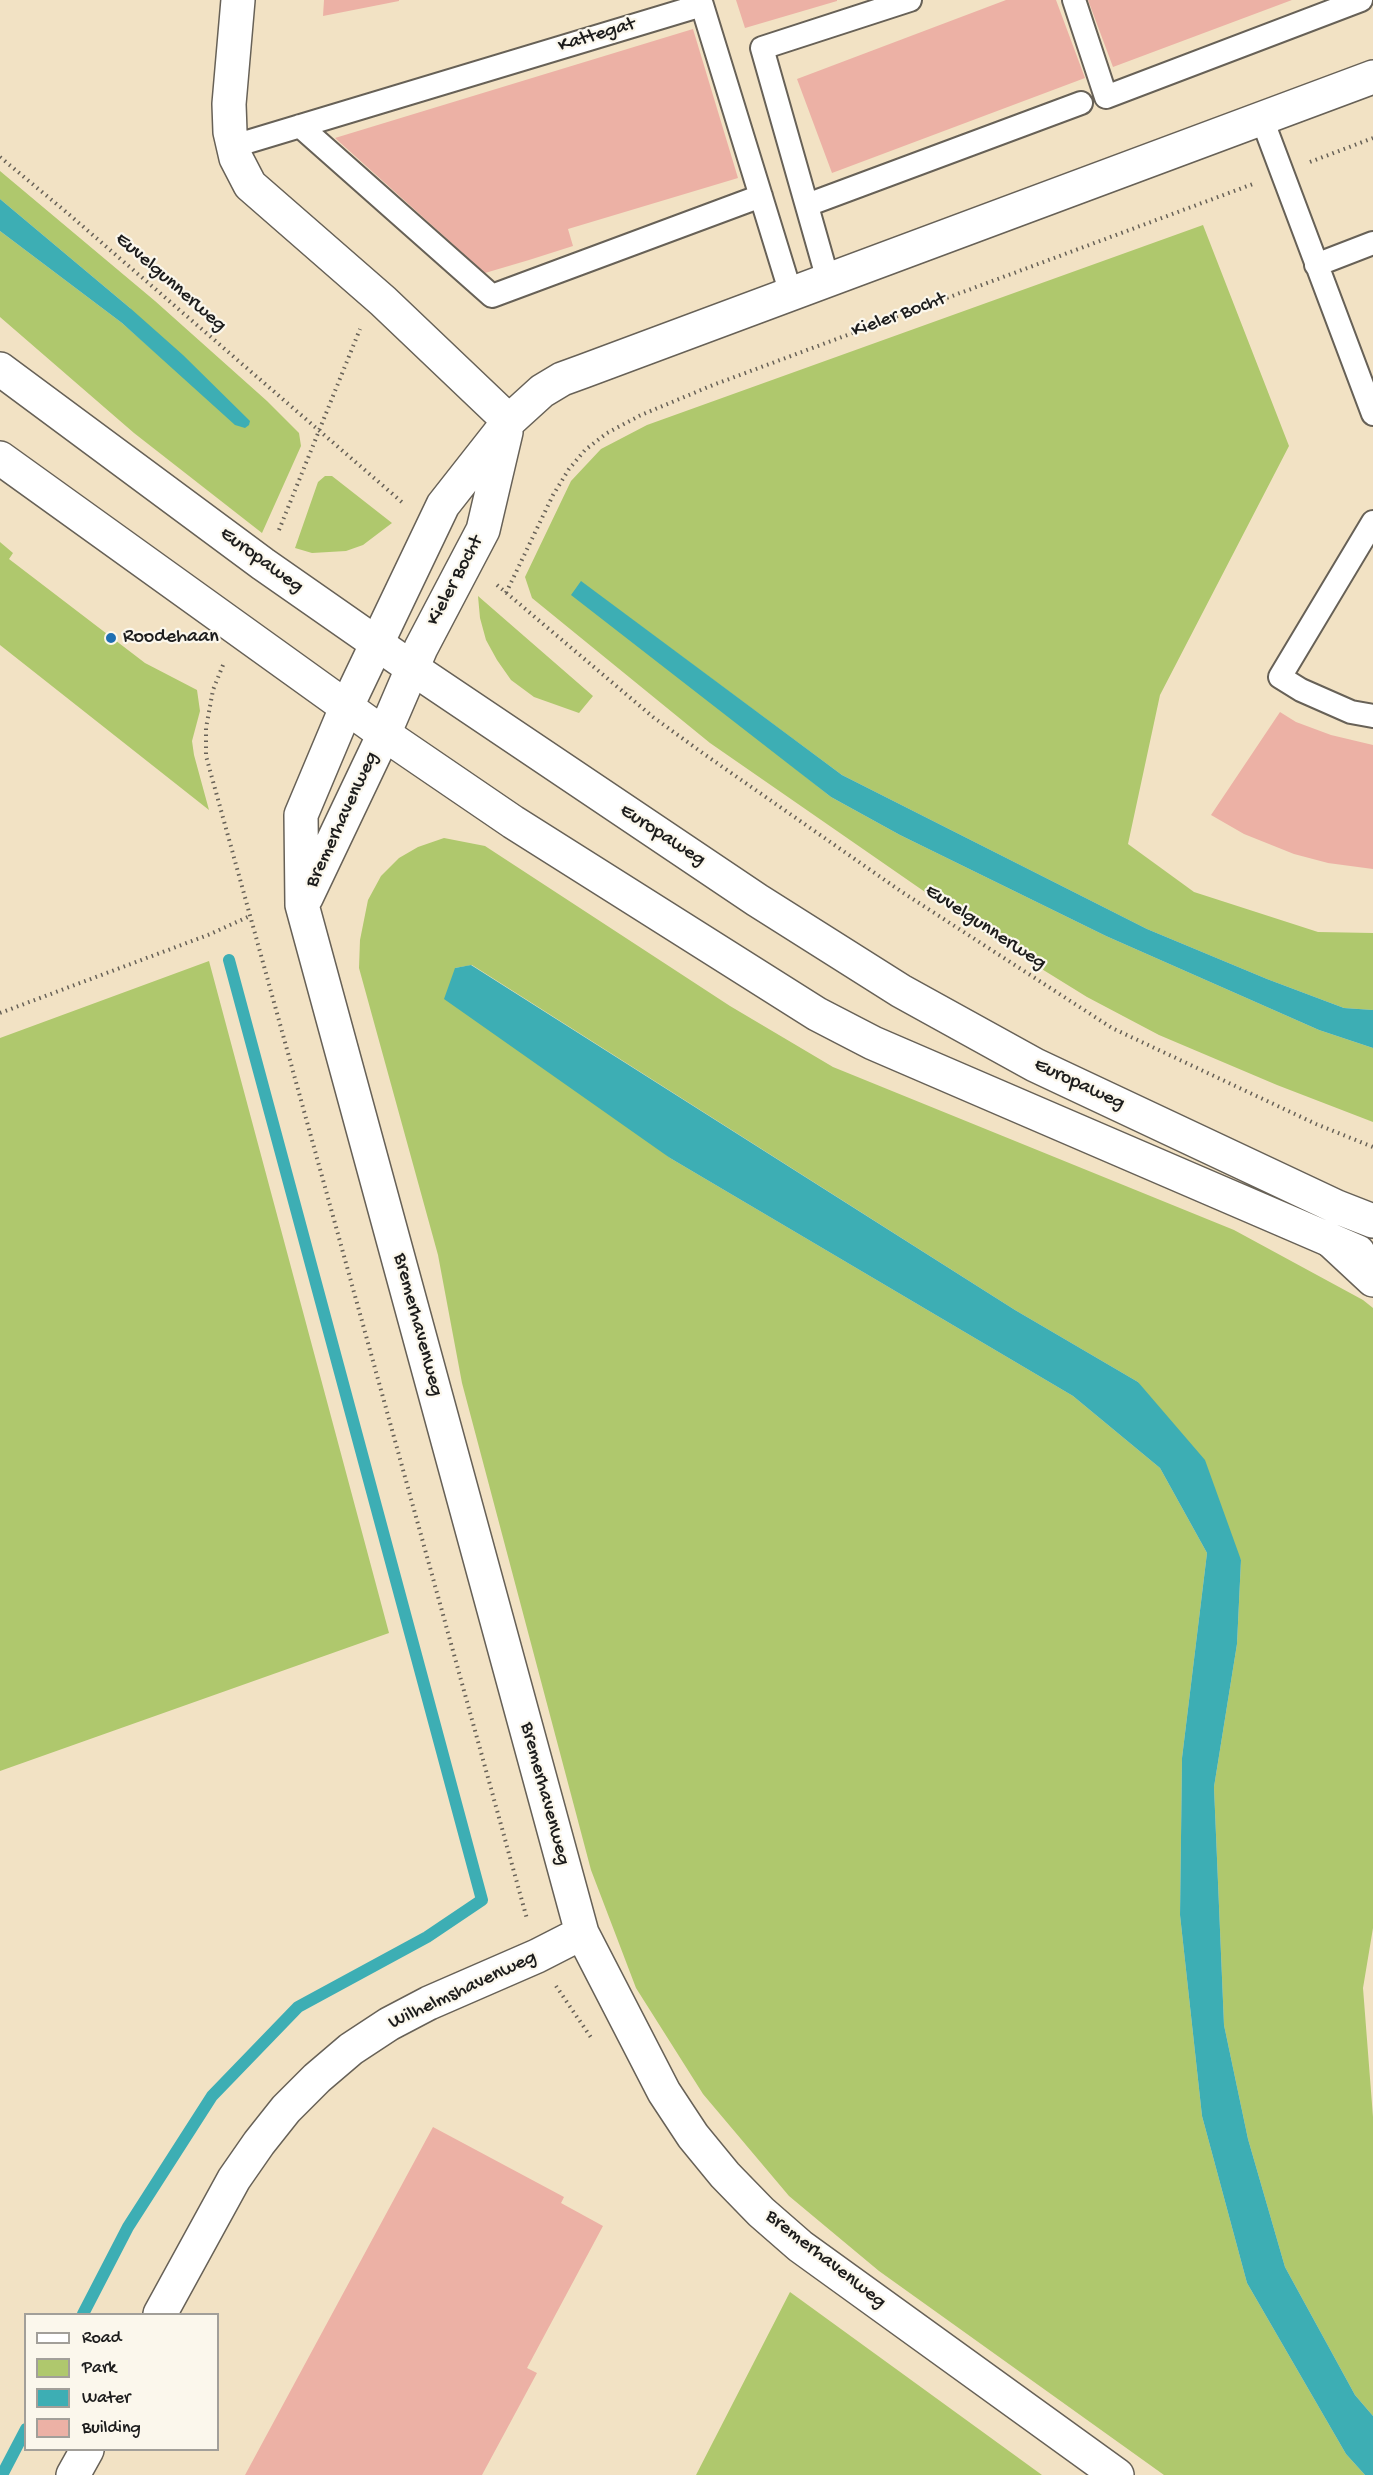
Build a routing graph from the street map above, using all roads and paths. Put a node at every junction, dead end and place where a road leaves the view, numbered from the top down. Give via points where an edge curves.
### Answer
1 (238, 0) edge
2 (910, 0) edge
3 (1074, 0) edge
4 (1361, 0) edge
5 (1373, 77) edge
6 (1081, 104) dead end
7 (1262, 119) junction
8 (300, 126) junction
9 (1373, 138) edge
10 (234, 146) junction
11 (0, 158) edge
12 (1281, 174) junction
13 (761, 196) junction
14 (807, 206) junction
15 (1373, 243) edge
16 (1316, 265) junction
17 (828, 280) junction
18 (791, 294) junction
19 (383, 301) junction
20 (0, 369) edge
21 (1373, 414) edge
22 (509, 422) junction
23 (321, 431) junction
24 (0, 458) edge
25 (1373, 522) edge
26 (263, 564) junction
27 (506, 593) dead end
28 (238, 630) junction
29 (377, 644) junction
30 (412, 668) junction
31 (612, 682) dead end
32 (346, 708) junction
33 (209, 716) dead end
34 (1373, 716) edge
35 (384, 734) junction
36 (302, 905) junction
37 (250, 916) dead end
38 (0, 1013) edge
39 (1373, 1147) edge
40 (1337, 1208) junction
41 (1373, 1214) edge
42 (1373, 1221) edge
43 (1330, 1240) junction
44 (1373, 1258) edge
45 (1373, 1280) edge
46 (582, 1933) junction
47 (161, 2313) edge
48 (86, 2451) edge
49 (73, 2475) edge
50 (1117, 2475) edge

1 - 10 main road via 229,104
2 - 14 lane via 762,48
3 - 4 lane via 1107,97
5 - 7 main road
6 - 14 lane
7 - 12 lane
7 - 17 main road
8 - 10 lane, Kattegat
8 - 13 lane via 492,296
8 - 13 lane, Kattegat via 702,5
9 - 12 path, Kieler Bocht
10 - 19 main road via 250,185
11 - 23 path, Euvelgunnerweg
12 - 16 lane
12 - 27 path, Kieler Bocht via 640,415 585,450 569,469
13 - 18 lane, Kattegat
14 - 17 lane
15 - 16 lane
16 - 21 lane
17 - 18 main road
18 - 22 main road via 562,380 542,391
19 - 22 main road
19 - 23 path via 361,327
20 - 26 main road, Europaweg
22 - 29 main road via 443,505
22 - 30 main road, Kieler Bocht via 483,530
23 - 26 path
24 - 28 main road, Europaweg
25 - 34 lane via 1280,677 1351,712
26 - 29 main road, Europaweg
28 - 32 main road, Europaweg
28 - 33 path via 213,690
29 - 30 main road, Europaweg
29 - 32 main road
30 - 35 main road, Kieler Bocht
30 - 40 main road, Europaweg via 757,900 901,991 1035,1065
31 - 39 path, Euvelgunnerweg via 704,754 902,892 1112,1028
32 - 35 main road, Europaweg
32 - 36 main road, Bremerhavenweg via 301,815
35 - 36 main road, Bremerhavenweg
35 - 43 main road, Europaweg via 513,822 817,1014 873,1043
36 - 46 main road, Bremerhavenweg
37 - 38 path
40 - 41 main road
40 - 42 main road, Europaweg
43 - 44 main road, Europaweg
43 - 45 main road
46 - 47 main road, Wilhelmshavenweg via 389,2024 317,2078 279,2117 234,2179
46 - 50 main road, Bremerhavenweg via 664,2092 693,2136 761,2212 800,2246
48 - 49 main road

